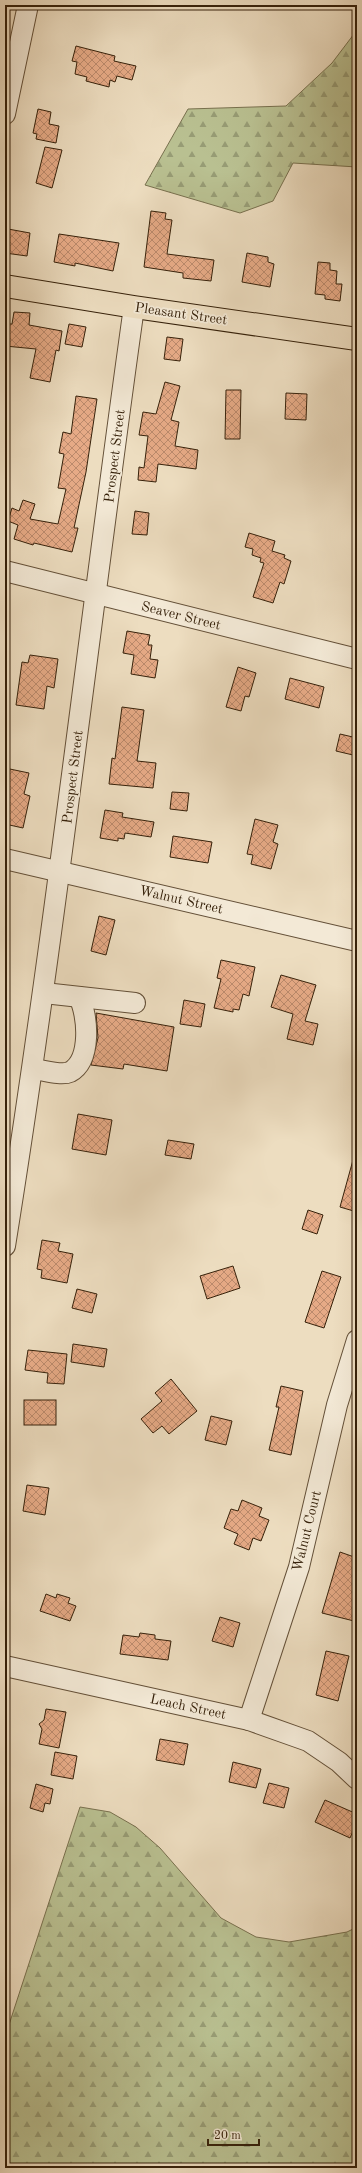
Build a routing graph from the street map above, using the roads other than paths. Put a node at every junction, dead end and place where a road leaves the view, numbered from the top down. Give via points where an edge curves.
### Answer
1 (28, 5) edge
2 (5, 114) edge
3 (5, 286) edge
4 (134, 307) junction
5 (357, 339) edge
6 (5, 571) edge
7 (96, 594) junction
8 (357, 659) edge
9 (5, 859) edge
10 (60, 872) junction
11 (357, 941) edge
12 (44, 993) junction
13 (79, 997) junction
14 (135, 1003) dead end
15 (33, 1069) junction
16 (5, 1246) edge
17 (357, 1340) edge
18 (5, 1666) edge
19 (248, 1720) junction
20 (357, 1779) edge

1 - 2 street
3 - 4 main road, Pleasant Street
4 - 5 main road, Pleasant Street
4 - 7 street, Prospect Street
6 - 7 street, Seaver Street
7 - 8 street, Seaver Street
7 - 10 street, Prospect Street
9 - 10 street, Walnut Street
10 - 11 street, Walnut Street
10 - 12 street, Prospect Street
12 - 13 street
12 - 15 street, Prospect Street
13 - 14 street
13 - 15 street via 87,1023 83,1050 78,1062 65,1073
15 - 16 street, Prospect Street
17 - 19 street, Walnut Court via 337,1405 300,1567
18 - 19 street, Leach Street
19 - 20 street, Leach Street via 308,1741 339,1762

